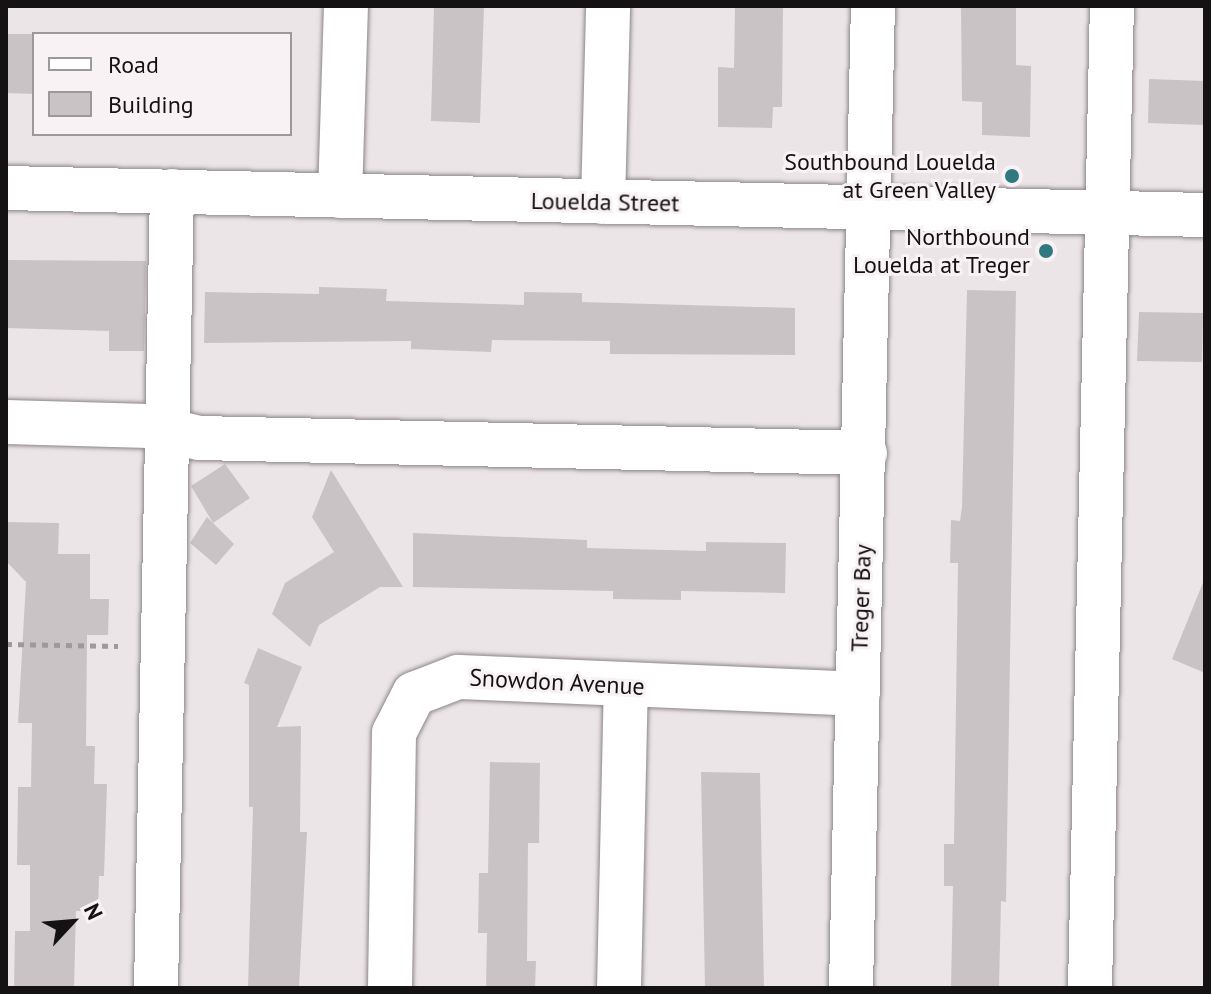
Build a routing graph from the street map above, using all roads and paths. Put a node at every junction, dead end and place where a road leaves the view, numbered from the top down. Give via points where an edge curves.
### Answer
1 (346, 6) edge
2 (608, 6) edge
3 (873, 6) edge
4 (1112, 6) edge
5 (6, 188) edge
6 (172, 191) junction
7 (340, 196) junction
8 (603, 202) junction
9 (868, 207) junction
10 (1107, 214) junction
11 (1205, 215) edge
12 (6, 422) edge
13 (171, 430) junction
14 (865, 453) junction
15 (6, 644) edge
16 (118, 646) dead end
17 (626, 687) junction
18 (858, 694) junction
19 (156, 988) edge
20 (390, 988) edge
21 (619, 988) edge
22 (851, 988) edge
23 (1090, 988) edge

1 - 7 street
2 - 8 street
3 - 9 street, Treger Bay
4 - 10 street
5 - 6 street, Louelda Street
6 - 7 street, Louelda Street
6 - 13 street
7 - 8 street, Louelda Street
8 - 9 street, Louelda Street
9 - 10 street, Louelda Street
9 - 14 street, Treger Bay
10 - 11 street, Louelda Street
10 - 23 street
12 - 13 street
13 - 14 street via 199,438
13 - 19 street
14 - 18 street, Treger Bay
15 - 16 path
17 - 18 street, Snowdon Avenue
17 - 20 street, Snowdon Avenue via 458,677 414,694 394,733
17 - 21 street
18 - 22 street, Treger Bay

